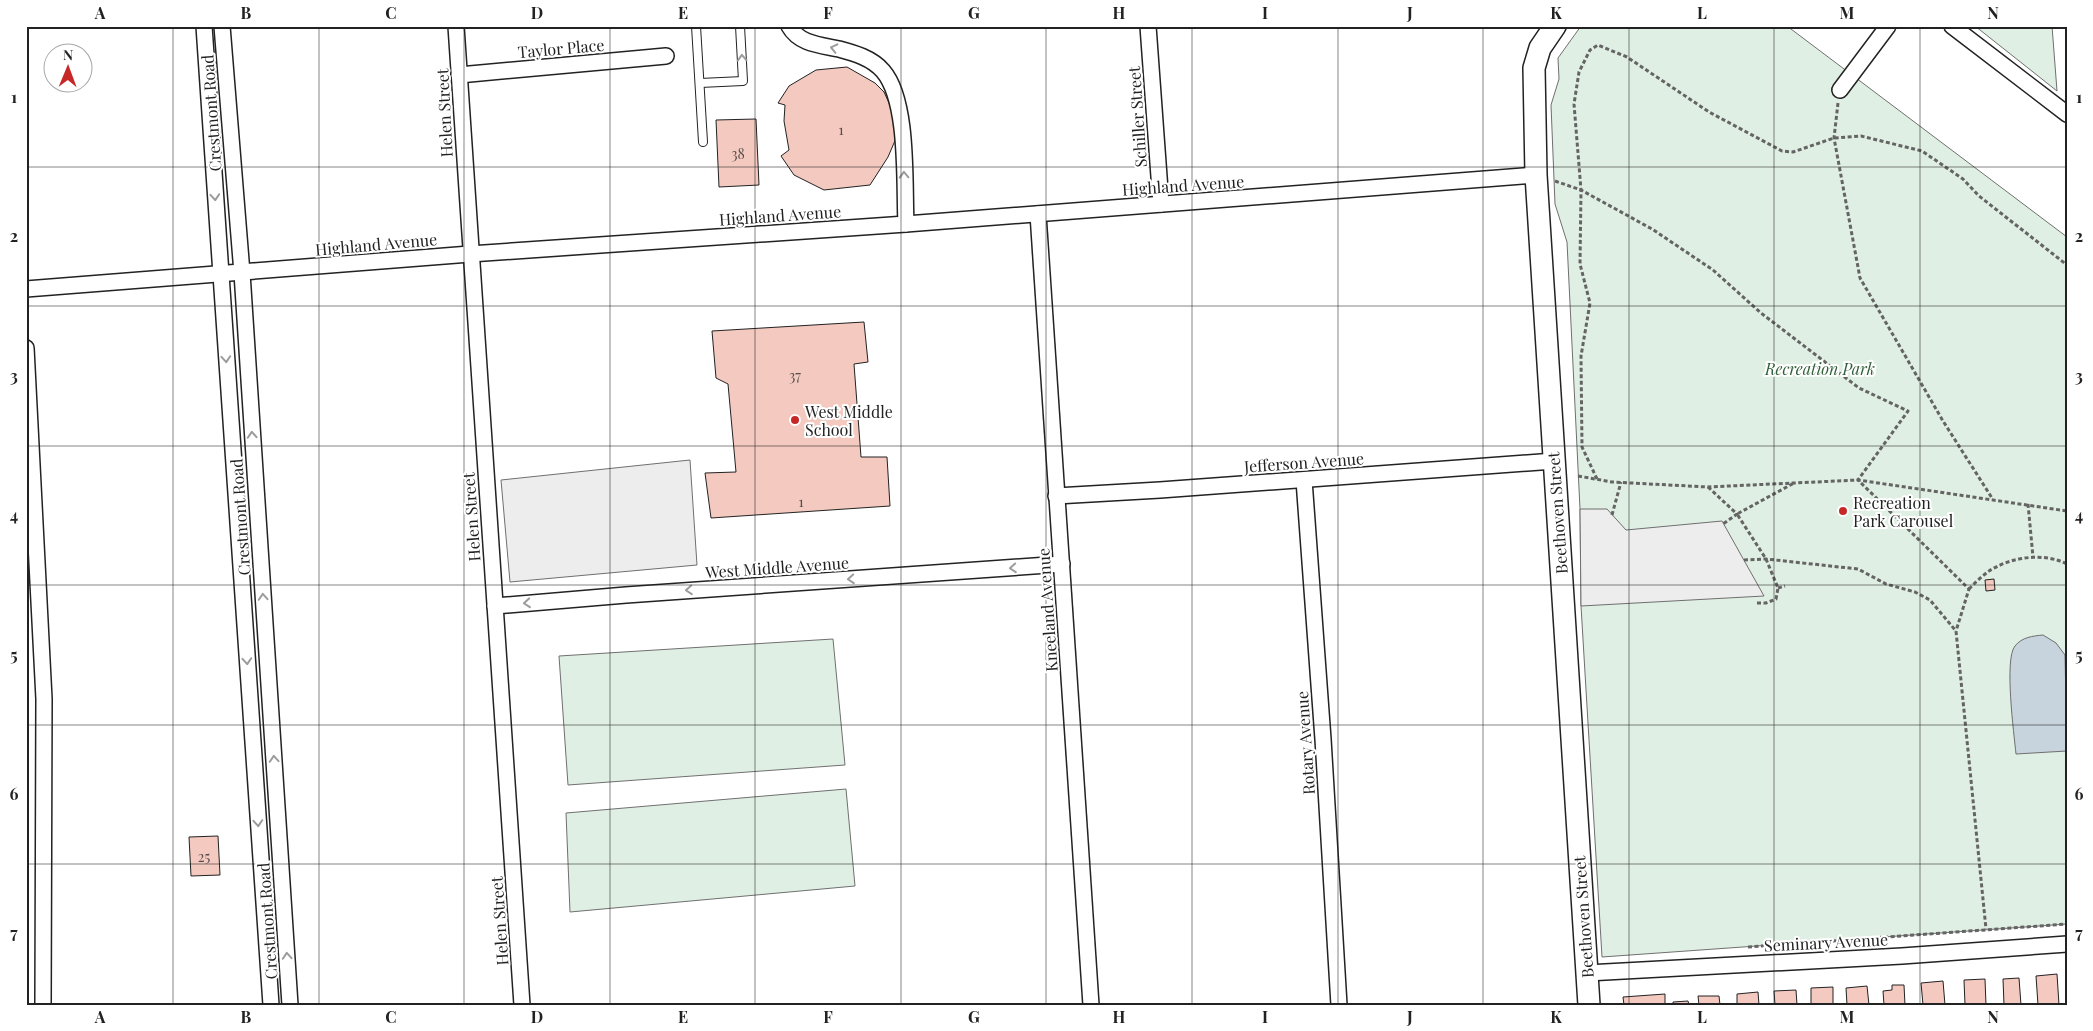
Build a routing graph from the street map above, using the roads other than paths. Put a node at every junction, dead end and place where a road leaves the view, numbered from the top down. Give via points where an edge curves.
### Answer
1 (204, 26) edge
2 (222, 26) edge
3 (456, 26) edge
4 (696, 26) edge
5 (740, 26) edge
6 (789, 26) edge
7 (1148, 26) edge
8 (1555, 26) edge
9 (1888, 26) edge
10 (1952, 26) edge
11 (666, 56) dead end
12 (460, 75) junction
13 (700, 83) junction
14 (1840, 90) road end
15 (2067, 114) edge
16 (703, 142) dead end
17 (1536, 175) junction
18 (1161, 204) junction
19 (1038, 214) junction
20 (906, 224) junction
21 (470, 254) junction
22 (242, 273) junction
23 (220, 275) junction
24 (26, 289) edge
25 (26, 348) edge
26 (1554, 461) junction
27 (1304, 480) junction
28 (1056, 496) junction
29 (259, 541) junction
30 (239, 543) junction
31 (1062, 564) junction
32 (495, 606) junction
33 (276, 789) junction
34 (256, 790) junction
35 (2067, 944) edge
36 (1587, 973) junction
37 (43, 1005) edge
38 (270, 1005) edge
39 (290, 1005) edge
40 (522, 1005) edge
41 (1091, 1005) edge
42 (1339, 1005) edge
43 (1589, 1005) edge

1 -> 23 street, Crestmont Road
2 - 22 street, Crestmont Road
3 - 12 street, Helen Street
4 - 13 lane
13 -> 5 lane via 743,81
20 -> 6 street via 901,115 884,71 870,60 847,51 803,41
7 - 18 street, Schiller Street
8 - 17 street, Beethoven Street via 1540,48 1534,68
9 - 14 street
10 - 15 street
11 - 12 street, Taylor Place
12 - 21 street, Helen Street
13 - 16 lane
17 - 18 street, Highland Avenue
17 - 26 street, Beethoven Street
18 - 19 street, Highland Avenue
19 - 20 street, Highland Avenue
19 - 28 street, Kneeland Avenue
20 - 21 street, Highland Avenue
21 - 22 street, Highland Avenue
21 - 32 street, Helen Street
22 - 23 street, Highland Avenue
29 -> 22 street, Crestmont Road
23 - 24 street, Highland Avenue
23 -> 30 street, Crestmont Road
25 - 37 street via 44,699
26 - 27 street, Jefferson Avenue
26 - 36 street, Beethoven Street
27 - 28 street, Jefferson Avenue
27 - 42 street, Rotary Avenue
28 - 31 street, Kneeland Avenue
29 - 30 street
33 -> 29 street, Crestmont Road
30 -> 34 street, Crestmont Road
31 -> 32 street, West Middle Avenue
31 - 41 street, Kneeland Avenue
32 - 40 street, Helen Street
33 - 34 street
39 -> 33 street, Crestmont Road
34 -> 38 street, Crestmont Road
35 - 36 street, Seminary Avenue
36 - 43 street, Beethoven Street

